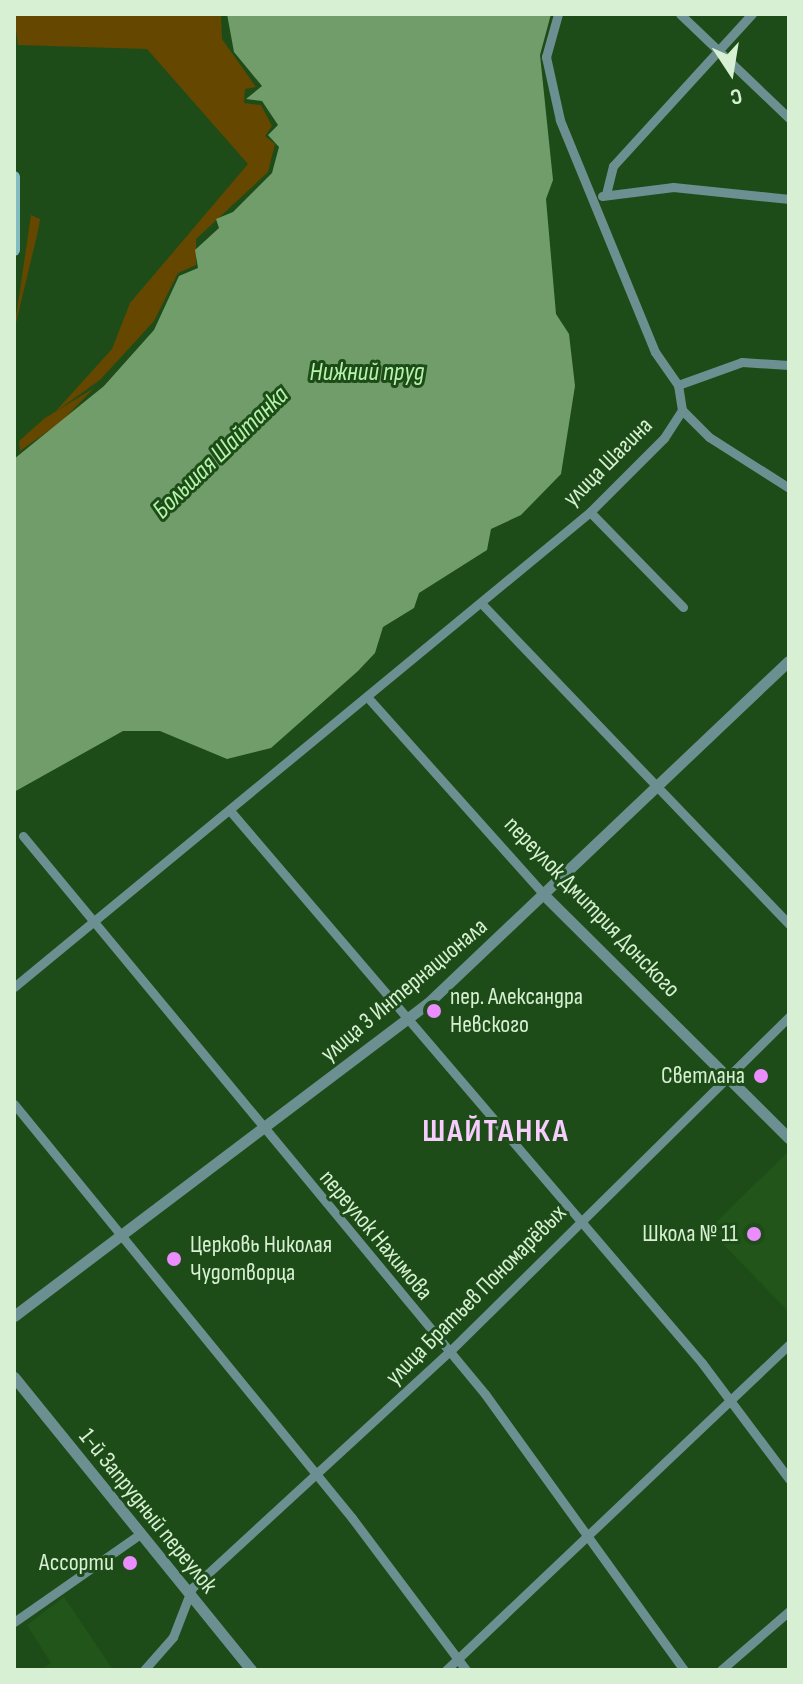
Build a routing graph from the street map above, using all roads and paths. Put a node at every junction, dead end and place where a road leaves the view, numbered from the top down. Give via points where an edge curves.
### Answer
1 (558, 14) edge
2 (680, 14) edge
3 (752, 14) edge
4 (717, 49) junction
5 (789, 118) edge
6 (14, 177) edge
7 (606, 194) junction
8 (595, 199) junction
9 (789, 199) edge
10 (14, 250) edge
11 (789, 365) edge
12 (678, 385) junction
13 (682, 410) junction
14 (789, 488) edge
15 (590, 512) junction
16 (481, 603) junction
17 (683, 607) dead end
18 (789, 661) edge
19 (370, 700) junction
20 (661, 787) junction
21 (232, 813) junction
22 (23, 836) dead end
23 (547, 898) junction
24 (93, 923) junction
25 (789, 924) edge
26 (14, 987) edge
27 (789, 1017) edge
28 (404, 1023) junction
29 (729, 1075) junction
30 (14, 1104) edge
31 (264, 1132) junction
32 (789, 1138) edge
33 (578, 1221) junction
34 (126, 1235) junction
35 (14, 1316) edge
36 (789, 1345) edge
37 (448, 1353) junction
38 (14, 1377) edge
39 (727, 1404) junction
40 (317, 1478) junction
41 (789, 1479) edge
42 (136, 1537) junction
43 (585, 1538) junction
44 (188, 1597) junction
45 (789, 1611) edge
46 (14, 1622) edge
47 (457, 1659) junction
48 (144, 1670) edge
49 (251, 1670) edge
50 (446, 1670) edge
51 (466, 1670) edge
52 (684, 1670) edge
53 (721, 1670) edge

1 - 8 street, улица Шагина via 548,79
2 - 4 street
3 - 4 street
4 - 5 street
4 - 7 street via 613,166
6 - 10 main road
7 - 8 street
7 - 9 street via 673,187
8 - 12 street, улица Шагина via 655,352
11 - 12 street via 742,362
12 - 13 street, улица Шагина
13 - 14 street via 709,437
13 - 15 street, улица Шагина via 664,438
15 - 16 street, улица Шагина
15 - 17 street
16 - 19 street, улица Шагина
16 - 20 street
18 - 20 street, улица 3 Интернационала
19 - 21 street, улица Шагина
19 - 23 street, переулок Дмитрия Донского
20 - 23 street, улица 3 Интернационала
20 - 25 street
21 - 24 street, улица Шагина
21 - 28 street
22 - 24 street, переулок Нахимова
23 - 28 street, улица 3 Интернационала
23 - 29 street, переулок Дмитрия Донского
24 - 26 street, улица Шагина
24 - 31 street, переулок Нахимова
27 - 29 street, улица Братьев Пономарёвых
28 - 31 street, улица 3 Интернационала
28 - 33 street
29 - 32 street, переулок Дмитрия Донского
29 - 33 street, улица Братьев Пономарёвых
30 - 34 street
31 - 34 street, улица 3 Интернационала
31 - 37 street, переулок Нахимова
33 - 37 street, улица Братьев Пономарёвых
33 - 39 street via 710,1373
34 - 35 street, улица 3 Интернационала
34 - 40 street
36 - 39 street
37 - 40 street, улица Братьев Пономарёвых
37 - 43 street, переулок Нахимова via 522,1441
38 - 42 street, 1-й Запрудный переулок
39 - 41 street
39 - 43 street
40 - 44 street, улица Братьев Пономарёвых
40 - 47 street
42 - 44 street, 1-й Запрудный переулок
42 - 46 street
43 - 47 street
43 - 52 street, переулок Нахимова
44 - 48 street via 173,1637
44 - 49 street, 1-й Запрудный переулок
45 - 53 street
47 - 50 street
47 - 51 street

